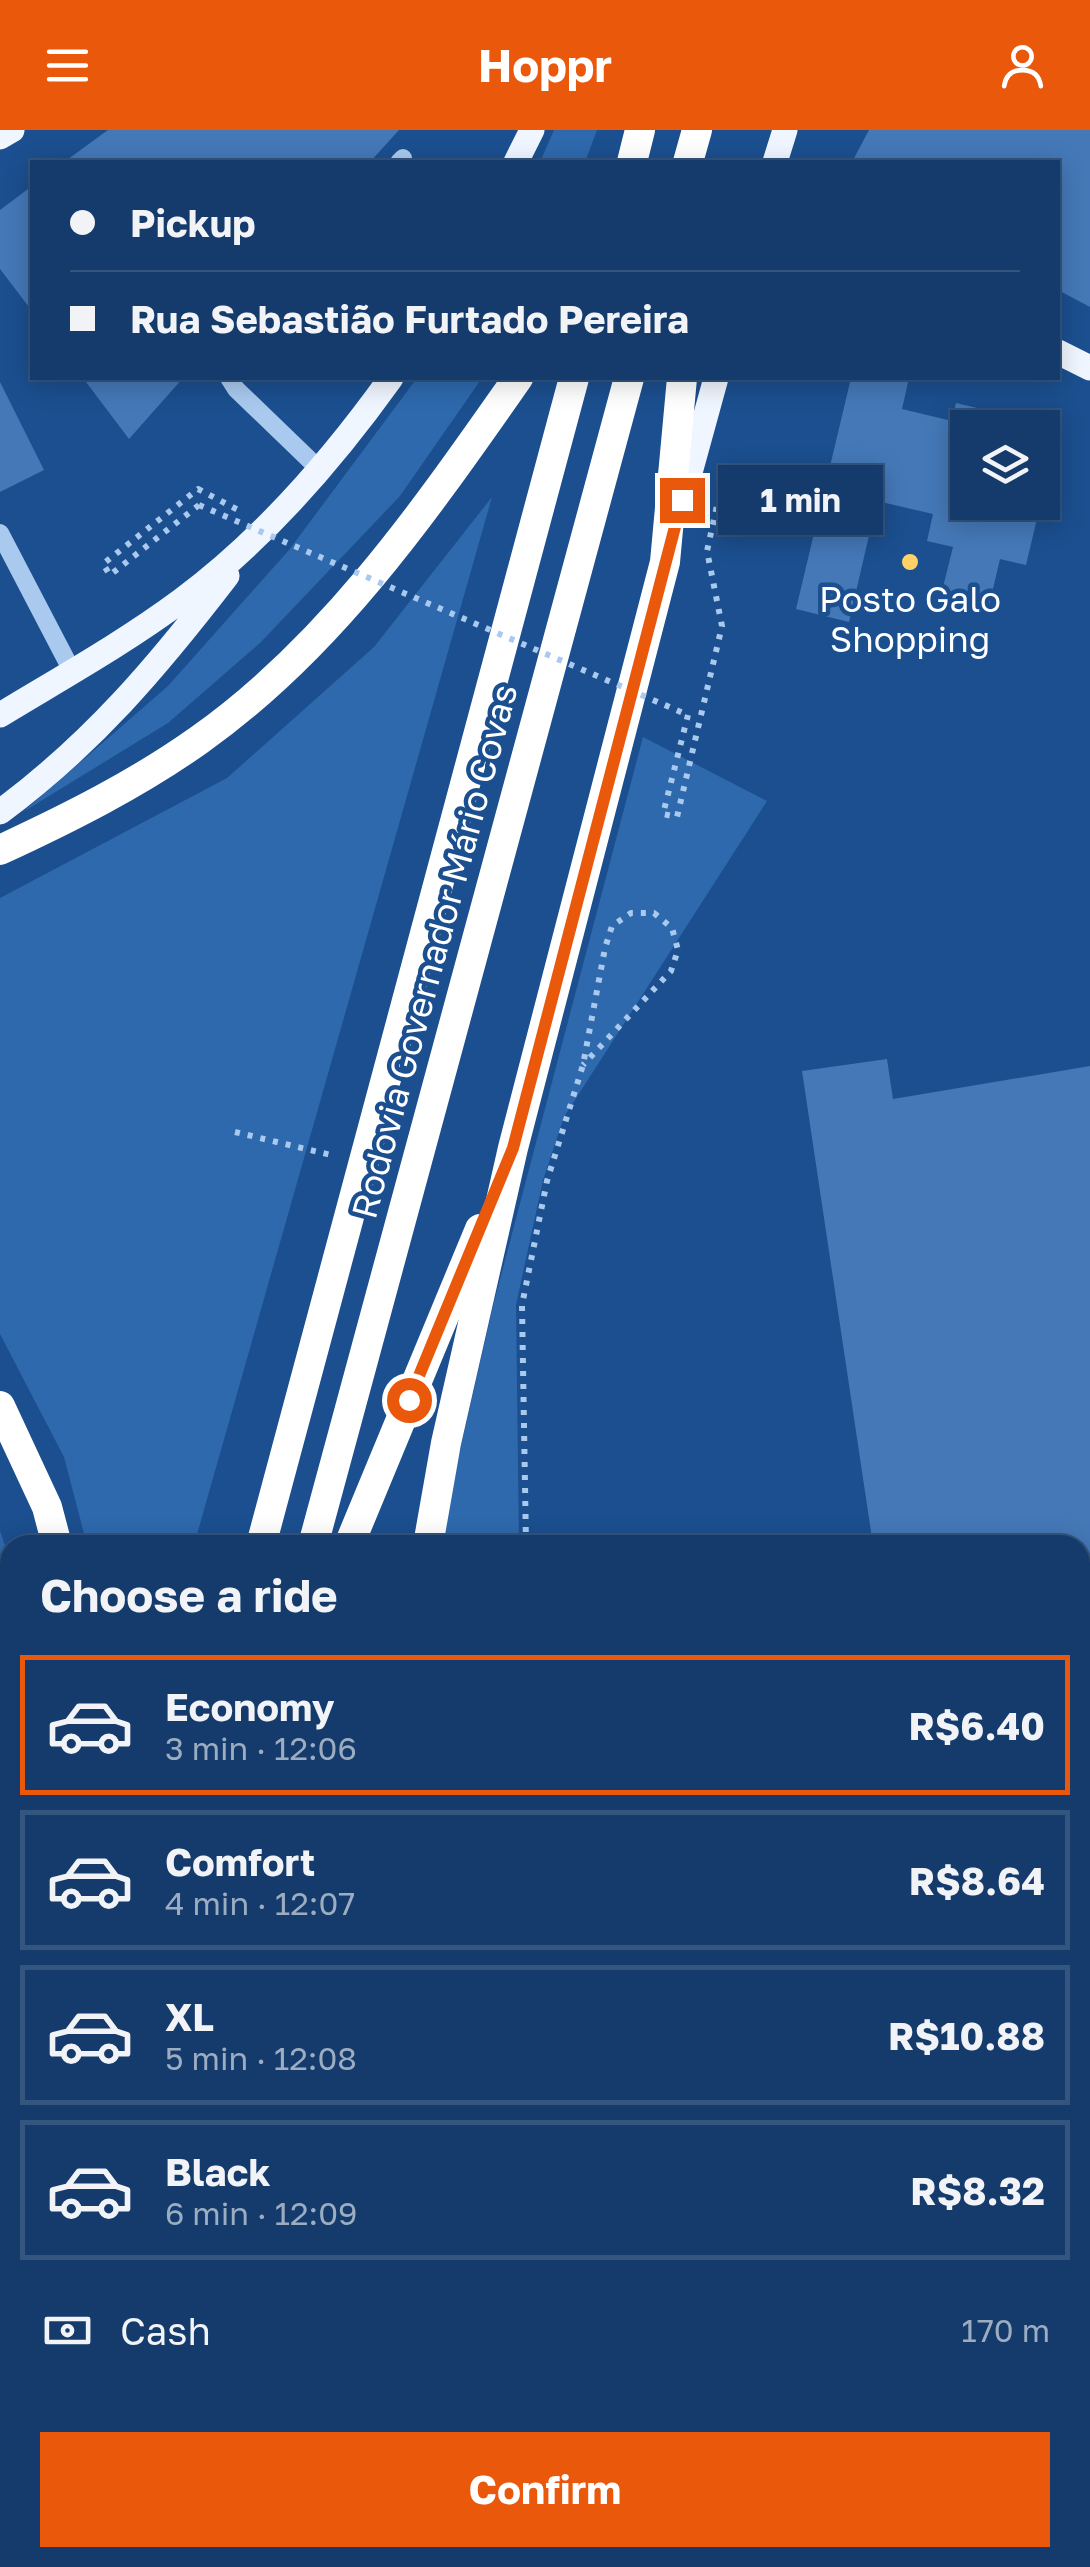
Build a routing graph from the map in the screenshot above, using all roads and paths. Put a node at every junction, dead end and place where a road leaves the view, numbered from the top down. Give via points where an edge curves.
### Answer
1 (12, 130) edge
2 (532, 130) edge
3 (640, 130) edge
4 (698, 130) edge
5 (706, 130) edge
6 (784, 130) edge
7 (0, 138) edge
8 (517, 160) edge
9 (632, 160) edge
10 (689, 160) edge
11 (702, 160) edge
12 (776, 160) edge
13 (1060, 353) edge
14 (1090, 368) edge
15 (229, 380) edge
16 (390, 380) edge
17 (517, 380) edge
18 (573, 380) edge
19 (628, 380) edge
20 (682, 380) edge
21 (715, 380) edge
22 (725, 380) edge
23 (708, 406) junction
24 (319, 469) junction
25 (720, 493) dead end
26 (268, 525) junction
27 (0, 532) edge
28 (665, 562) junction
29 (72, 671) junction
30 (0, 715) edge
31 (0, 812) edge
32 (0, 850) edge
33 (584, 1065) junction
34 (235, 1132) dead end
35 (513, 1148) junction
36 (362, 1162) junction
37 (0, 1406) edge
38 (54, 1535) edge
39 (265, 1535) edge
40 (316, 1535) edge
41 (354, 1535) edge
42 (430, 1535) edge
43 (526, 1535) edge

1 - 7 main road
2 - 8 main road
3 - 9 highway
4 - 10 highway
5 - 11 highway
6 - 12 main road
13 - 14 main road
15 - 24 lane
16 - 24 main road
17 - 32 highway via 423,514 343,610 276,676 200,739 136,780
18 - 36 highway, Rodovia Governador Mário Covas
19 - 40 highway, Rodovia Governador Mário Covas
20 - 28 highway
21 - 23 main road
22 - 23 main road
23 - 28 main road
24 - 26 main road
25 - 26 path, bridge via 707,552 722,626 677,817 663,814 688,715 199,505 110,574 103,564 198,489
26 - 29 main road via 185,598
26 - 31 main road via 116,712
27 - 29 lane
28 - 35 highway
29 - 30 main road
33 - 33 path via 670,971 678,950 672,928 654,914 631,913 612,926
33 - 43 path via 547,1181 522,1306
34 - 36 path
35 - 41 highway
35 - 42 highway
36 - 39 highway, Rodovia Governador Mário Covas
37 - 38 highway

